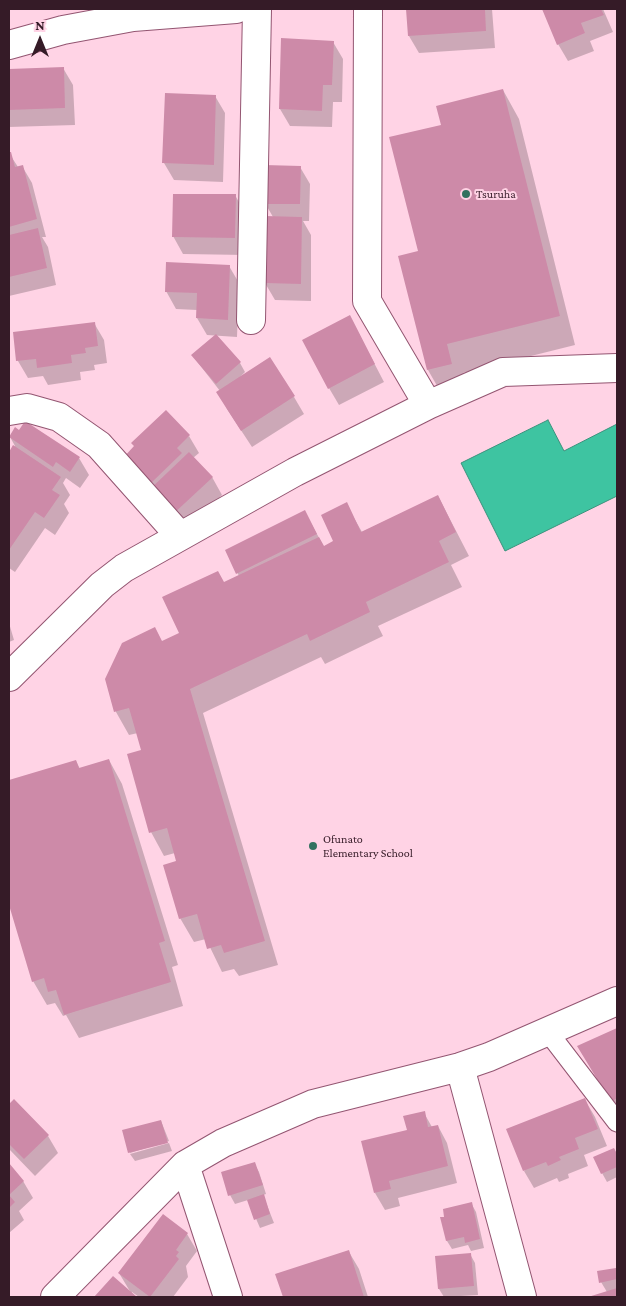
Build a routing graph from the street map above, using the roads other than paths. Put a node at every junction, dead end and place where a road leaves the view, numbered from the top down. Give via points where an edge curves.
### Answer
1 (236, 9) edge
2 (257, 9) edge
3 (368, 9) edge
4 (9, 46) edge
5 (251, 320) dead end
6 (617, 368) edge
7 (428, 405) junction
8 (9, 411) edge
9 (180, 536) junction
10 (9, 677) edge
11 (617, 1001) edge
12 (548, 1032) junction
13 (460, 1067) junction
14 (617, 1122) edge
15 (185, 1165) junction
16 (55, 1297) edge
17 (228, 1297) edge
18 (522, 1297) edge

1 - 4 street via 133,17 63,30
2 - 5 street
3 - 7 street via 367,301
6 - 7 street via 503,372
7 - 9 street via 295,472
8 - 9 street via 27,408 59,417 99,445
9 - 10 street via 124,568 102,585
11 - 12 street
12 - 13 street
12 - 14 lane
13 - 15 street via 313,1104 223,1142
13 - 18 street
15 - 16 street
15 - 17 street

